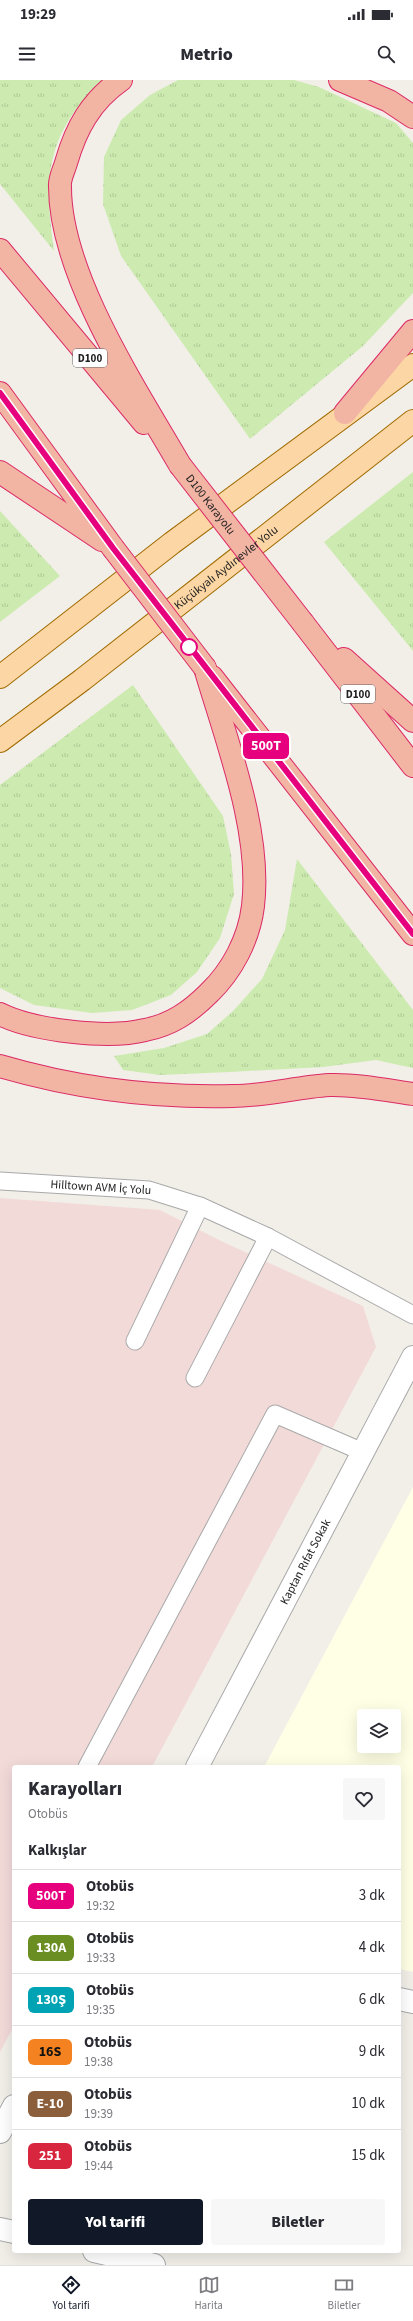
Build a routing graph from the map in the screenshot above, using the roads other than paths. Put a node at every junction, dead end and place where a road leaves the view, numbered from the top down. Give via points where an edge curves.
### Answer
1 (122, 80) edge
2 (340, 80) edge
3 (413, 117) edge
4 (0, 250) edge
5 (413, 331) edge
6 (413, 364) edge
7 (0, 393) edge
8 (345, 414) junction
9 (413, 421) edge
10 (180, 466) junction
11 (0, 472) edge
12 (113, 548) junction
13 (303, 623) junction
14 (205, 668) junction
15 (0, 677) edge
16 (413, 721) edge
17 (0, 741) edge
18 (413, 766) edge
19 (413, 934) edge
20 (0, 1014) edge
21 (0, 1066) edge
22 (413, 1094) edge
23 (0, 1181) edge
24 (200, 1206) junction
25 (268, 1237) junction
26 (413, 1316) edge
27 (135, 1341) dead end
28 (413, 1357) edge
29 (195, 1378) dead end
30 (363, 1452) junction
31 (88, 1765) edge
32 (198, 1765) edge
33 (401, 1999) edge
34 (413, 2002) edge
35 (12, 2110) edge
36 (0, 2132) edge
37 (0, 2228) edge
38 (12, 2231) edge
39 (103, 2253) edge
40 (154, 2265) edge

1 - 10 highway via 106,91 85,114 72,142 59,185 62,217 72,254 90,300 109,340
2 - 3 highway via 389,101
4 - 10 highway, D100 Karayolu / D100
5 - 8 highway
6 - 8 main road
7 - 12 highway
8 - 15 main road via 172,543
9 - 17 main road, Küçükyalı Aydınevler Yolu via 82,680
10 - 13 highway, D100 Karayolu / D100, bridge
11 - 12 highway
12 - 14 highway, bridge
13 - 16 highway
13 - 18 highway, D100 Karayolu / D100
14 - 19 highway
14 - 20 highway via 242,794 253,859 253,907 241,949 224,978 190,1012 161,1027 133,1033 90,1034 53,1028
21 - 22 highway via 26,1074 100,1088 162,1096 234,1096 330,1085
23 - 24 lane, Hilltown AVM İç Yolu via 149,1190
24 - 25 lane, Hilltown AVM İç Yolu
24 - 27 lane
25 - 26 lane, Hilltown AVM İç Yolu
25 - 29 lane
28 - 30 street, Kaptan Rıfat Sokak
30 - 31 lane via 275,1414
30 - 32 street, Kaptan Rıfat Sokak
33 - 34 street
35 - 36 street
37 - 38 street
39 - 40 street

